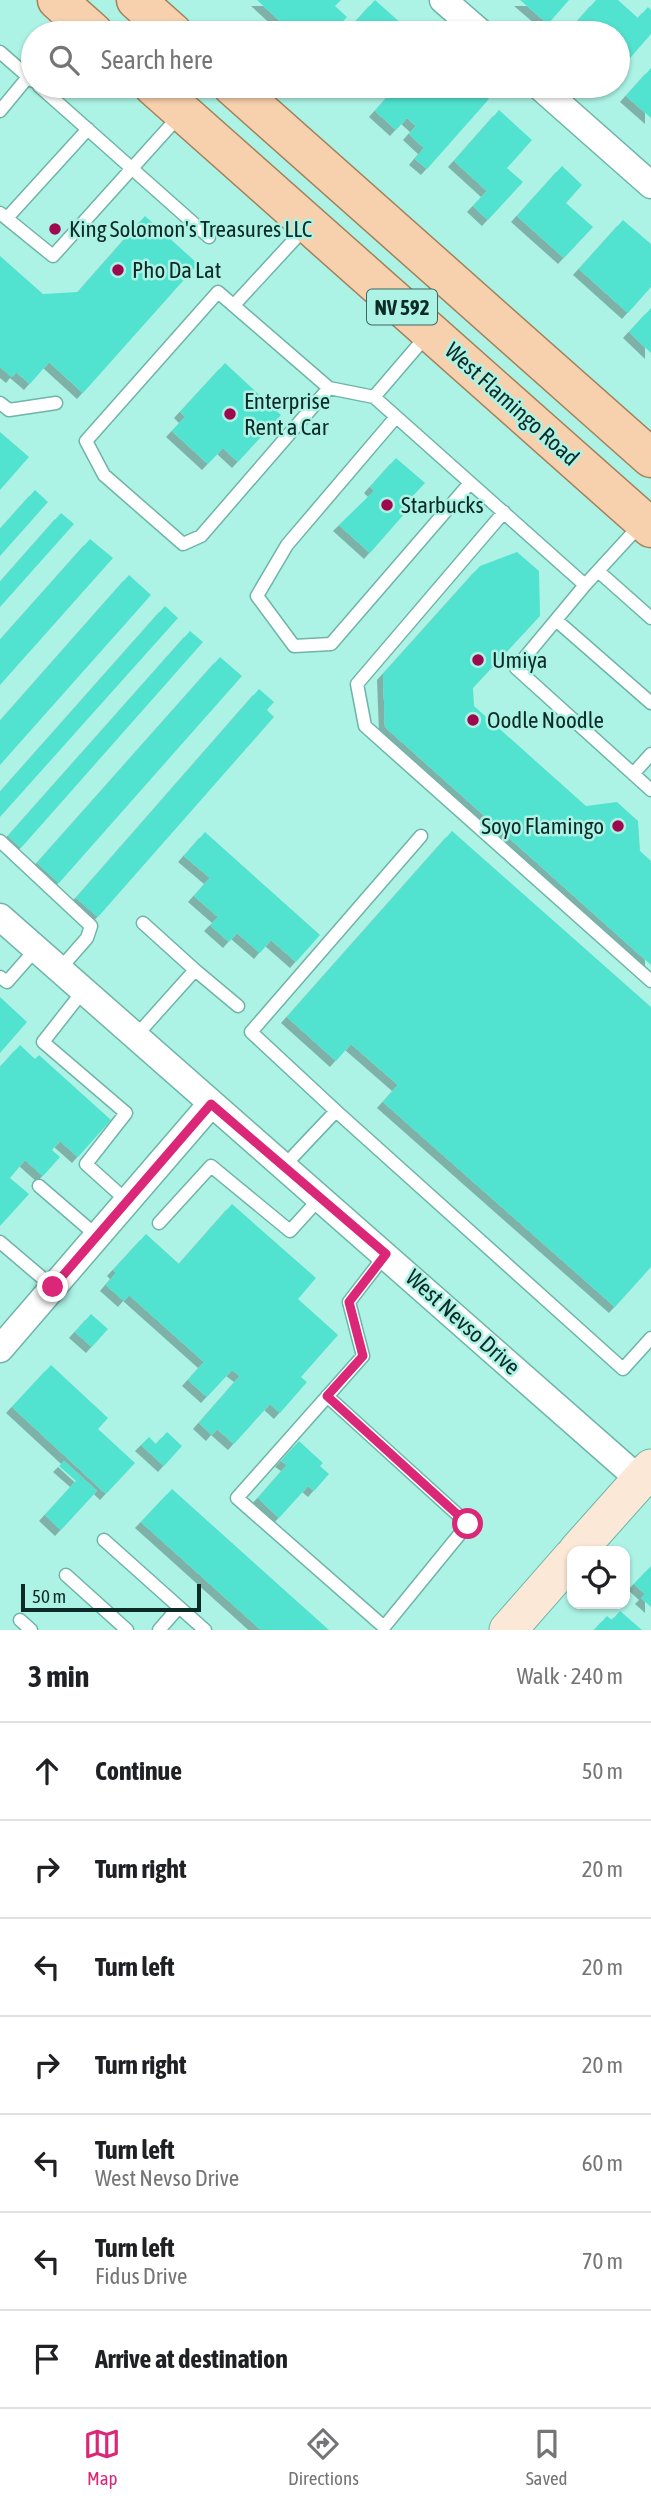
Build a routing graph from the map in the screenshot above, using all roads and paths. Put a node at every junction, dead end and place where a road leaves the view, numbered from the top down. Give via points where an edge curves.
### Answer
1 (57, 0) edge
2 (136, 0) edge
3 (443, 0) edge
4 (81, 21) edge
5 (160, 21) edge
6 (467, 21) edge
7 (0, 52) edge
8 (21, 70) edge
9 (21, 89) edge
10 (52, 98) edge
11 (167, 98) edge
12 (245, 98) edge
13 (553, 98) edge
14 (0, 111) edge
15 (183, 112) junction
16 (88, 129) junction
17 (133, 168) junction
18 (651, 185) edge
19 (3, 215) edge
20 (309, 224) junction
21 (209, 237) dead end
22 (463, 292) junction
23 (234, 305) junction
24 (430, 332) junction
25 (329, 388) junction
26 (374, 397) junction
27 (0, 403) edge
28 (56, 403) dead end
29 (396, 417) junction
30 (651, 458) edge
31 (651, 464) edge
32 (470, 483) junction
33 (503, 512) junction
34 (647, 525) edge
35 (598, 571) junction
36 (585, 585) junction
37 (651, 618) edge
38 (556, 620) junction
39 (651, 703) edge
40 (651, 754) edge
41 (633, 774) junction
42 (651, 790) edge
43 (421, 836) dead end
44 (0, 841) edge
45 (0, 918) edge
46 (143, 923) dead end
47 (36, 949) junction
48 (59, 970) junction
49 (195, 970) junction
50 (0, 977) edge
51 (651, 981) edge
52 (83, 991) junction
53 (239, 1006) dead end
54 (135, 1037) junction
55 (211, 1104) junction
56 (336, 1111) junction
57 (284, 1166) junction
58 (39, 1186) dead end
59 (320, 1197) junction
60 (127, 1202) junction
61 (159, 1223) dead end
62 (97, 1236) junction
63 (0, 1242) edge
64 (386, 1254) junction
65 (53, 1287) junction
66 (651, 1338) edge
67 (0, 1349) edge
68 (327, 1396) junction
69 (646, 1474) edge
70 (104, 1540) dead end
71 (582, 1546) edge
72 (567, 1563) edge
73 (66, 1575) dead end
74 (178, 1607) junction
75 (20, 1620) dead end
76 (31, 1630) edge
77 (127, 1630) edge
78 (159, 1630) edge
79 (205, 1630) edge
80 (508, 1630) edge

1 - 4 main road
2 - 5 main road
3 - 6 street
7 - 8 lane
9 - 14 lane
10 - 16 lane
11 - 15 main road, West Flamingo Road / NV 592
12 - 22 main road, NV 592
13 - 18 street
15 - 17 lane
15 - 20 main road, West Flamingo Road / NV 592
16 - 17 lane
16 - 19 lane
17 - 19 lane via 53,256
17 - 21 lane
20 - 22 main road via 357,235 422,290 438,296
20 - 23 lane
20 - 24 main road, West Flamingo Road / NV 592
22 - 30 main road, NV 592
23 - 25 lane
23 - 25 lane via 218,292 86,441 104,475 144,510 183,544 201,536
24 - 26 lane
24 - 31 main road via 447,319 455,320 590,432
24 - 34 main road, West Flamingo Road / NV 592
25 - 26 lane
26 - 29 lane
27 - 28 lane via 9,410
29 - 32 lane
29 - 32 lane via 287,545 257,596 294,646 331,644
32 - 33 lane
33 - 36 lane
33 - 51 lane via 357,684 365,726
34 - 35 lane
35 - 36 lane
35 - 37 lane
36 - 38 lane
38 - 39 lane
38 - 41 lane via 516,668
40 - 41 lane
41 - 42 lane
43 - 56 lane via 251,1032
44 - 48 lane via 91,926 87,938
45 - 47 street, West Nevso Drive
46 - 49 lane
47 - 48 street, West Nevso Drive
47 - 50 lane via 6,982
48 - 52 street, West Nevso Drive
49 - 53 lane
49 - 54 lane
52 - 54 street, West Nevso Drive
52 - 60 lane via 43,1042 126,1113 86,1164
54 - 55 street, West Nevso Drive
55 - 57 street, West Nevso Drive
55 - 60 street
56 - 57 lane
56 - 66 lane via 623,1369
57 - 59 street, West Nevso Drive
58 - 62 lane
59 - 61 lane via 290,1231 211,1166
59 - 64 street, West Nevso Drive
60 - 62 street
62 - 65 street
63 - 65 lane
64 - 68 lane via 349,1302 363,1356
64 - 69 street, West Nevso Drive
65 - 67 street
68 - 68 lane via 237,1498 384,1627 468,1524
69 - 71 main road
70 - 74 lane
72 - 80 main road
73 - 77 lane
74 - 78 lane
74 - 79 lane
75 - 76 lane

